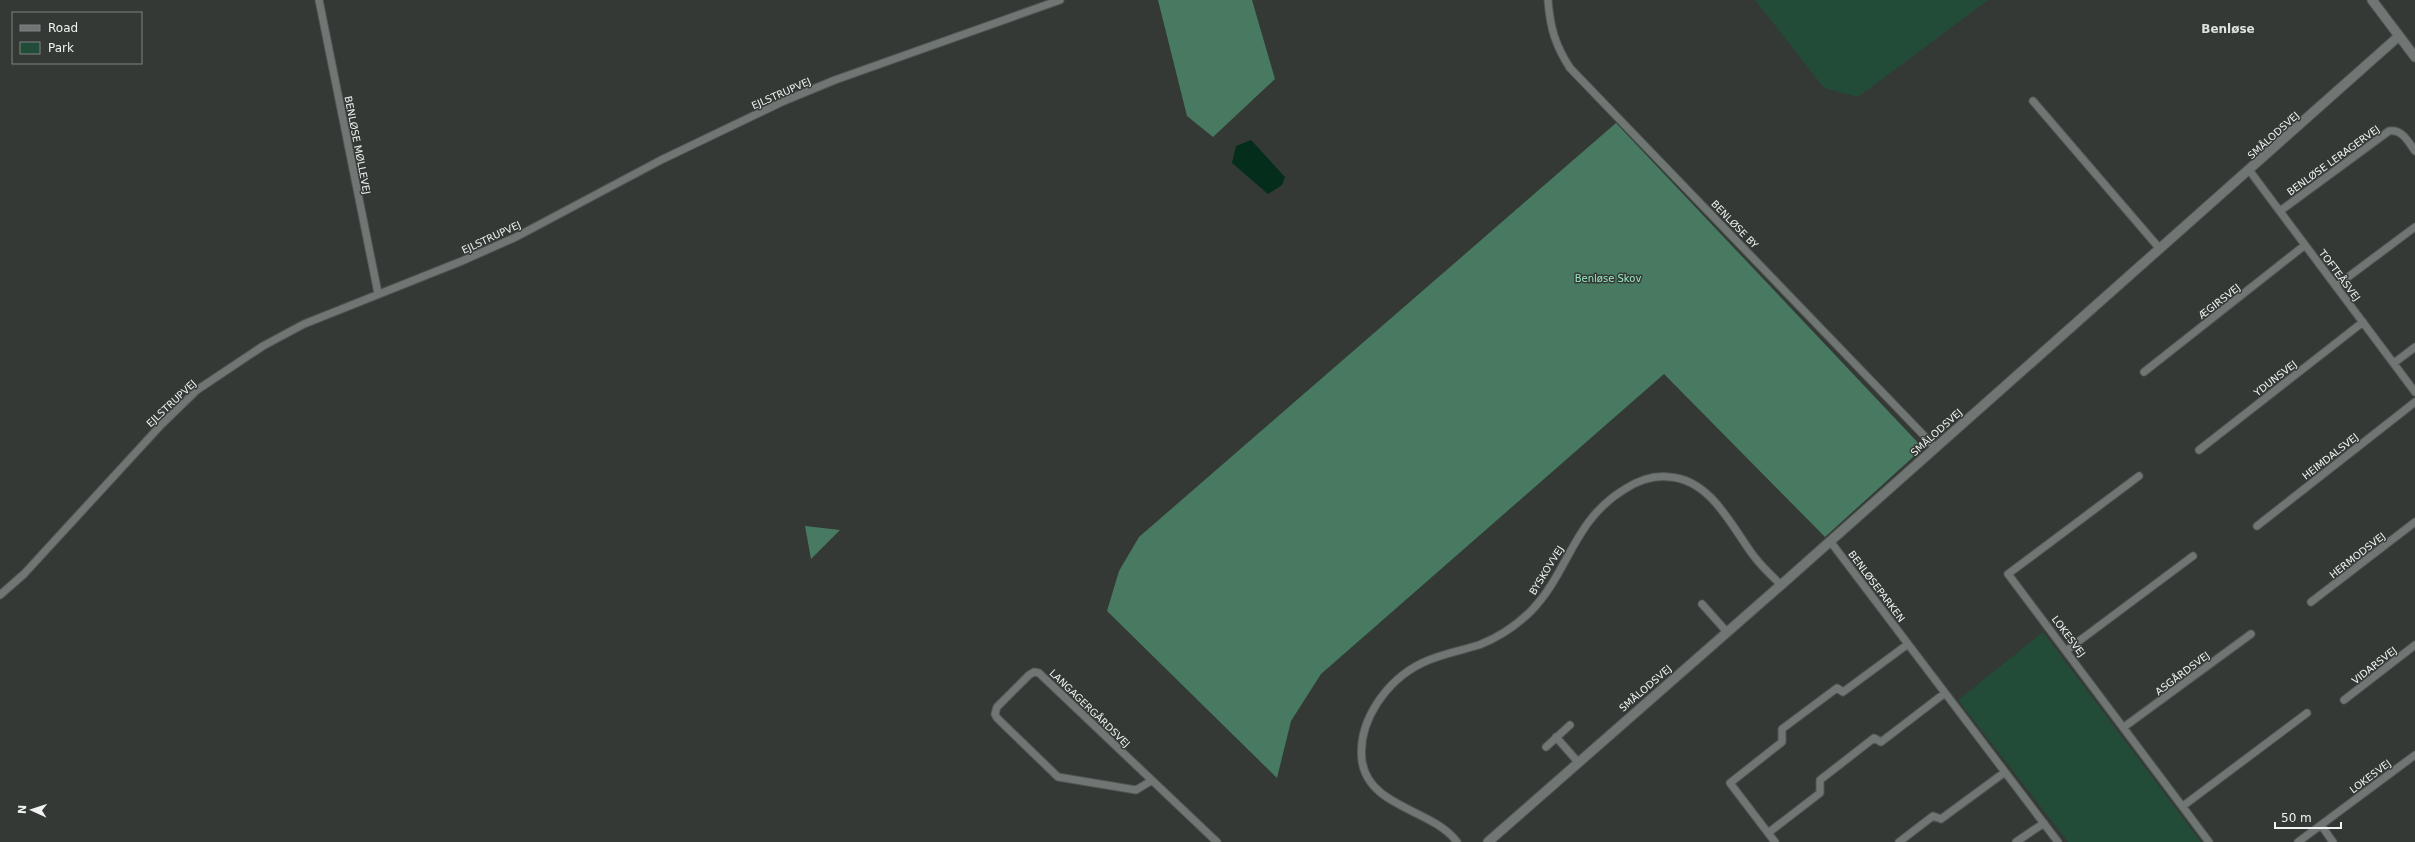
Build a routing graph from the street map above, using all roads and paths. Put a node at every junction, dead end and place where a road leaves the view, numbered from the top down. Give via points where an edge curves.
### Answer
1 (319, 0) edge
2 (1060, 0) edge
3 (1548, 0) edge
4 (2372, 0) edge
5 (2399, 36) junction
6 (2415, 57) edge
7 (2034, 101) dead end
8 (2415, 150) edge
9 (2249, 170) junction
10 (2280, 211) junction
11 (2415, 227) edge
12 (2305, 245) junction
13 (2160, 249) junction
14 (2336, 286) junction
15 (378, 293) junction
16 (2363, 322) junction
17 (2415, 347) edge
18 (2394, 363) junction
19 (2144, 372) dead end
20 (2415, 392) edge
21 (2415, 402) edge
22 (1935, 447) junction
23 (2199, 450) dead end
24 (2139, 476) dead end
25 (2415, 522) edge
26 (2257, 526) dead end
27 (1830, 541) junction
28 (2193, 556) dead end
29 (1781, 585) junction
30 (0, 595) edge
31 (2311, 602) dead end
32 (1702, 604) dead end
33 (1727, 632) junction
34 (2251, 634) dead end
35 (1908, 644) junction
36 (2415, 645) edge
37 (2067, 650) junction
38 (1945, 693) junction
39 (2344, 700) dead end
40 (2307, 713) dead end
41 (1570, 725) dead end
42 (2124, 727) junction
43 (1556, 737) junction
44 (1546, 747) dead end
45 (2415, 755) edge
46 (1578, 762) junction
47 (2005, 772) junction
48 (1151, 781) junction
49 (2183, 806) junction
50 (2044, 823) junction
51 (2321, 825) junction
52 (1768, 833) junction
53 (1217, 842) edge
54 (1457, 842) edge
55 (1488, 842) edge
56 (1775, 842) edge
57 (1898, 842) edge
58 (2016, 842) edge
59 (2058, 842) edge
60 (2209, 842) edge
61 (2298, 842) edge
62 (2333, 842) edge

1 - 15 street, BENLØSE MØLLEVEJ
2 - 15 street, EJLSTRUPVEJ via 835,80 661,160 516,237 462,262
3 - 22 street, BENLØSE BY via 1553,37 1570,68
4 - 5 street
5 - 6 street
5 - 9 street, SMÅLODSVEJ
7 - 13 street
8 - 10 street, BENLØSE LERAGERVEJ via 2401,133 2389,131
9 - 10 street, TOFTEÅSVEJ
9 - 13 street, SMÅLODSVEJ
10 - 12 street, TOFTEÅSVEJ
11 - 14 street
12 - 14 street, TOFTEÅSVEJ
12 - 19 street, ÆGIRSVEJ
13 - 22 street, SMÅLODSVEJ
14 - 16 street, TOFTEÅSVEJ
15 - 30 street, EJLSTRUPVEJ via 304,324 264,346 197,390 161,424 24,574
16 - 18 street, TOFTEÅSVEJ
16 - 23 street, YDUNSVEJ
17 - 18 street
18 - 20 street, TOFTEÅSVEJ
21 - 26 street, HEIMDALSVEJ
22 - 27 street, SMÅLODSVEJ
24 - 37 street, LOKESVEJ via 2008,574
25 - 31 street, HERMODSVEJ
27 - 29 street, SMÅLODSVEJ
27 - 35 street, BENLØSEPARKEN
28 - 37 street
29 - 33 street, SMÅLODSVEJ
29 - 54 street, BYSKOVVEJ via 1754,557 1726,514 1700,488 1684,479 1651,477 1632,484 1614,495 1597,510 1581,530 1548,588 1531,611 1507,630 1480,644 1421,664 1397,681 1370,714 1363,731 1362,763 1377,790 1390,800 1435,821 1451,833
32 - 33 street
33 - 46 street, SMÅLODSVEJ
34 - 42 street, ASGÅRDSVEJ
35 - 38 street, BENLØSEPARKEN
35 - 52 street via 1843,692 1837,688 1782,729 1782,742 1730,783
36 - 39 street, VIDARSVEJ
37 - 42 street, LOKESVEJ
38 - 47 street, BENLØSEPARKEN
38 - 52 street via 1881,742 1874,738 1820,780 1820,793
40 - 49 street
41 - 43 street
42 - 49 street, LOKESVEJ
43 - 44 street
43 - 46 street
45 - 51 street, LOKESVEJ
46 - 55 street, SMÅLODSVEJ
47 - 50 street, BENLØSEPARKEN
47 - 57 street via 1941,819 1933,816
48 - 48 street, LANGAGERGÅRDSVEJ via 1039,673 1029,675 997,707 994,714 996,718 1058,777 1136,790
48 - 53 street, LANGAGERGÅRDSVEJ
49 - 60 street, LOKESVEJ
50 - 58 street
50 - 59 street, BENLØSEPARKEN
51 - 61 street, LOKESVEJ
51 - 62 street
52 - 56 street

